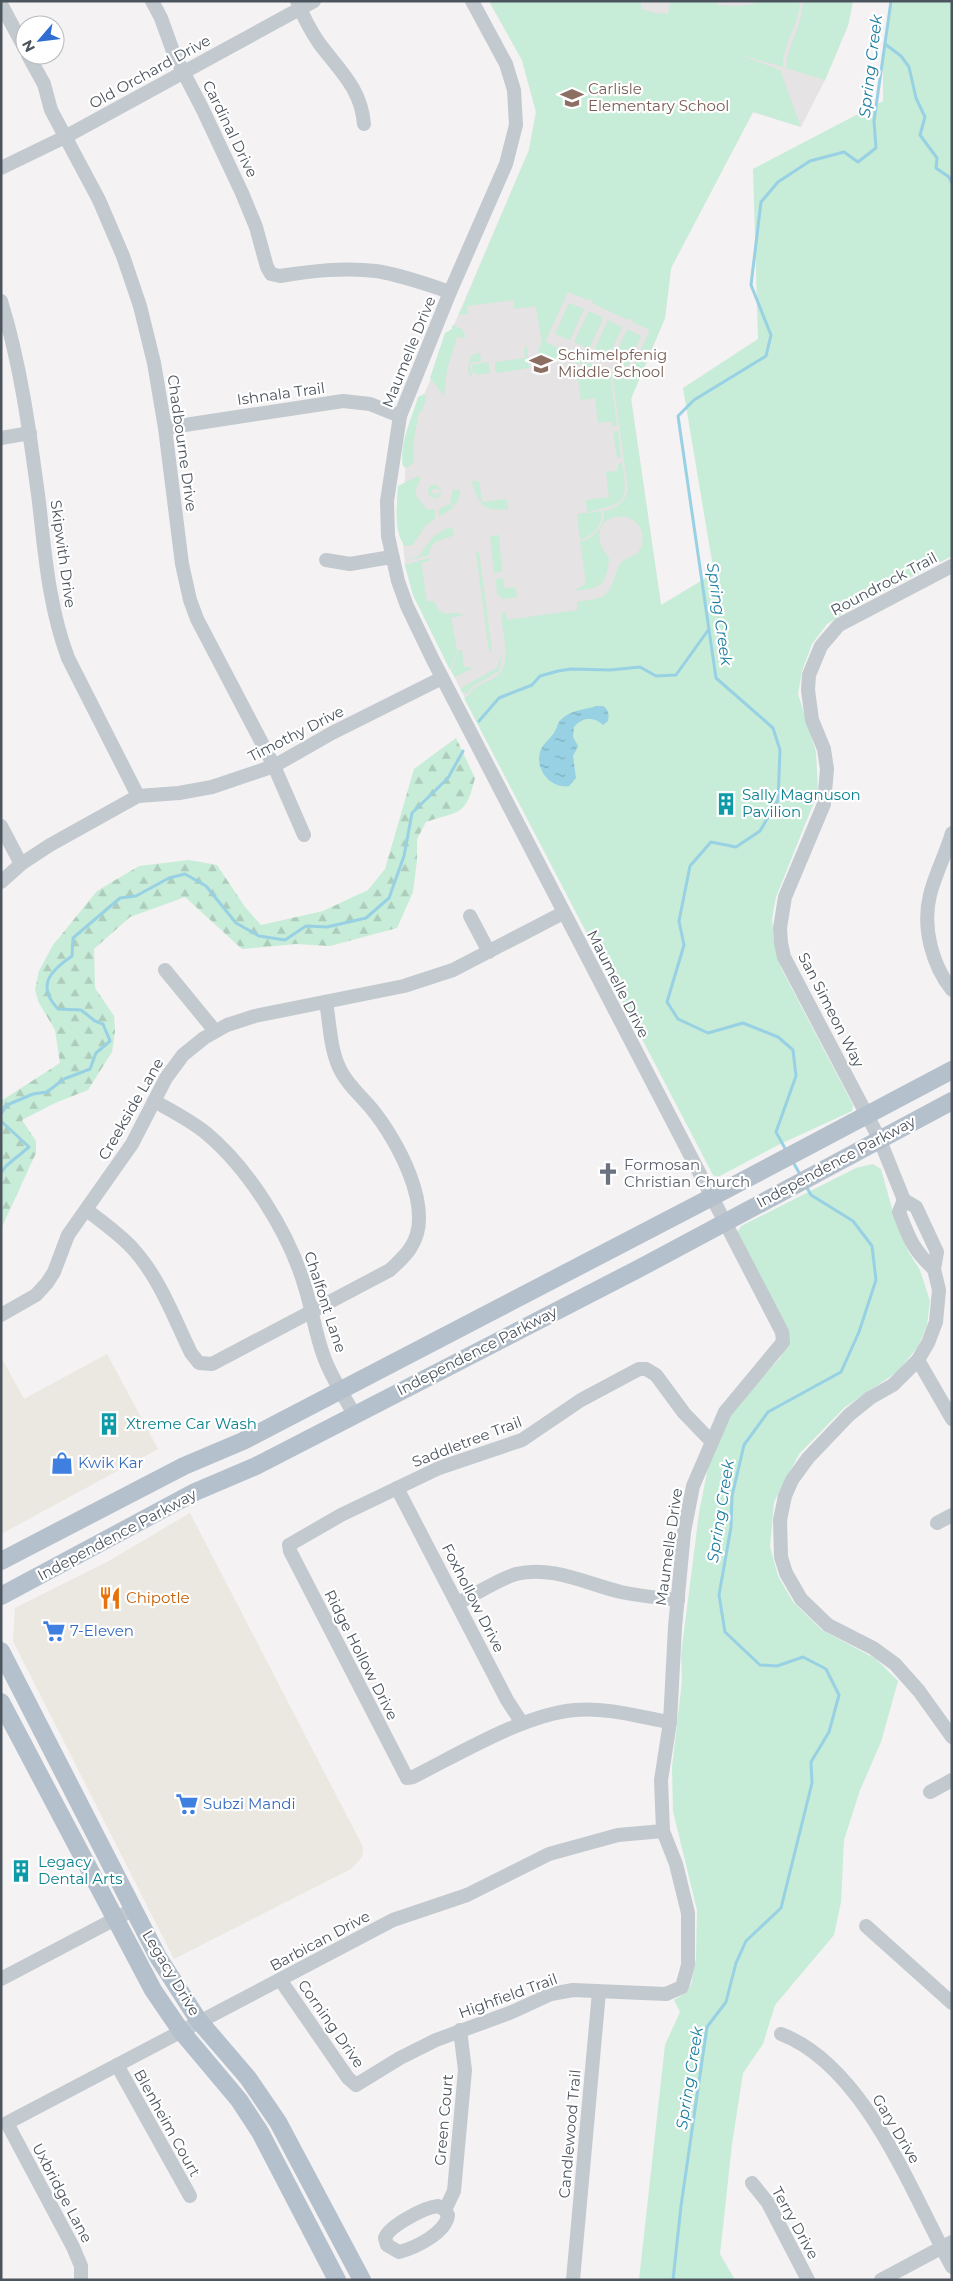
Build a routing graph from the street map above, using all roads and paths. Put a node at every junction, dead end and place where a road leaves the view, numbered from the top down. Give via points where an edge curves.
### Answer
1 (152, 1) edge
2 (314, 1) edge
3 (472, 1) edge
4 (1, 4) edge
5 (299, 5) edge
6 (15, 30) edge
7 (34, 65) edge
8 (184, 73) junction
9 (364, 124) dead end
10 (65, 137) junction
11 (1, 168) edge
12 (450, 292) junction
13 (1, 301) edge
14 (400, 416) junction
15 (165, 428) junction
16 (30, 433) junction
17 (1, 438) edge
18 (391, 557) junction
19 (326, 560) dead end
20 (952, 566) edge
21 (816, 656) joint
22 (442, 678) junction
23 (274, 766) junction
24 (138, 796) junction
25 (1, 826) edge
26 (952, 833) edge
27 (304, 835) dead end
28 (21, 864) junction
29 (1, 882) edge
30 (563, 913) junction
31 (470, 916) dead end
32 (489, 952) junction
33 (165, 970) dead end
34 (950, 983) edge
35 (326, 1002) junction
36 (215, 1031) junction
37 (952, 1070) edge
38 (154, 1101) junction
39 (952, 1101) edge
40 (867, 1114) junction
41 (879, 1138) junction
42 (712, 1197) junction
43 (86, 1210) junction
44 (725, 1222) junction
45 (311, 1312) junction
46 (1, 1315) edge
47 (918, 1360) junction
48 (341, 1389) junction
49 (354, 1414) junction
50 (952, 1419) edge
51 (711, 1441) junction
52 (397, 1488) junction
53 (116, 1502) junction
54 (952, 1514) edge
55 (937, 1523) dead end
56 (127, 1528) junction
57 (289, 1545) joint
58 (1, 1560) edge
59 (1, 1596) edge
60 (678, 1600) junction
61 (458, 1603) junction
62 (1, 1652) edge
63 (1, 1702) edge
64 (670, 1722) junction
65 (522, 1723) junction
66 (19, 1736) junction
67 (952, 1737) edge
68 (66, 1776) junction
69 (952, 1780) edge
70 (930, 1792) dead end
71 (663, 1831) junction
72 (97, 1834) junction
73 (77, 1845) junction
74 (134, 1909) junction
75 (114, 1919) junction
76 (866, 1926) dead end
77 (1, 1979) edge
78 (281, 1981) junction
79 (682, 1987) joint
80 (599, 1992) junction
81 (952, 2003) edge
82 (199, 2021) junction
83 (460, 2030) junction
84 (181, 2031) junction
85 (781, 2034) dead end
86 (117, 2065) junction
87 (356, 2085) joint
88 (7, 2123) joint
89 (752, 2183) dead end
90 (190, 2196) dead end
91 (445, 2210) dead end
92 (947, 2245) edge
93 (952, 2267) edge
94 (358, 2278) edge
95 (81, 2280) edge
96 (337, 2280) edge
97 (574, 2280) edge
98 (808, 2280) edge
99 (880, 2280) edge

1 - 8 street, Cardinal Drive
2 - 5 street, Old Orchard Drive
3 - 12 street, Maumelle Drive via 506,64 514,90 516,125 506,164
4 - 6 street
5 - 8 street, Old Orchard Drive
5 - 9 street via 315,37 356,91 363,108
7 - 10 street, Chadbourne Drive
8 - 10 street, Old Orchard Drive
8 - 12 street, Cardinal Drive via 242,192 272,274 280,276 344,269 376,271
10 - 11 street, Old Orchard Drive
10 - 15 street, Chadbourne Drive via 99,200 123,256 154,363
12 - 14 street, Maumelle Drive
13 - 16 street, Skipwith Drive via 9,324
14 - 15 street, Ishnala Trail via 370,404 343,401
14 - 18 street, Maumelle Drive via 387,501
15 - 23 street, Chadbourne Drive via 182,564 190,600
16 - 17 street
16 - 24 street, Skipwith Drive via 50,593 61,638
18 - 19 street via 350,564
18 - 22 street, Maumelle Drive via 407,606
20 - 21 street, Roundrock Trail via 839,625 829,634
21 - 40 street, San Simeon Way via 809,675 808,705 824,749 826,791 824,804 785,897 781,943 792,974
22 - 23 street, Timothy Drive
22 - 30 street, Maumelle Drive
23 - 24 street, Timothy Drive via 212,787
23 - 27 street, Chadbourne Drive
24 - 28 street, Timothy Drive
25 - 28 street
26 - 34 street via 929,896 928,912 930,944 937,967
28 - 29 street, Timothy Drive
30 - 32 street, Creekside Lane
30 - 42 street, Maumelle Drive
31 - 32 street
32 - 35 street, Creekside Lane via 426,980
33 - 36 street
35 - 36 street, Creekside Lane via 254,1016
35 - 45 street via 340,1071 388,1130 408,1168 416,1196 418,1228 412,1247 390,1270
36 - 38 street, Creekside Lane via 183,1055
37 - 40 main road, Independence Parkway
38 - 43 street, Creekside Lane via 132,1144
38 - 45 street, Chalfont Lane via 206,1133 228,1154 264,1200 294,1256
39 - 41 main road, Independence Parkway
40 - 41 street, San Simeon Way
40 - 42 main road, Independence Parkway
41 - 44 main road, Independence Parkway
41 - 47 street, San Simeon Way via 904,1200 899,1212 919,1256 934,1269 939,1290 936,1322
42 - 44 street, Maumelle Drive
42 - 48 main road, Independence Parkway
43 - 45 street via 115,1232 148,1268 199,1364 212,1364
43 - 46 street, Creekside Lane via 68,1235 47,1283 36,1295
44 - 49 main road, Independence Parkway
44 - 51 street, Maumelle Drive via 782,1332 783,1342 725,1412
45 - 48 street, Chalfont Lane via 324,1358
47 - 50 street
47 - 67 street, San Simeon Way via 893,1385 849,1415 808,1458 785,1496 779,1540 786,1573 801,1599 828,1625 872,1648 894,1664 919,1691
48 - 49 street, Chalfont Lane
48 - 53 main road, Independence Parkway
49 - 56 main road, Independence Parkway
51 - 52 street, Saddletree Trail via 684,1413 656,1375 639,1369 581,1400 522,1440 439,1468
51 - 60 street, Maumelle Drive via 690,1502
52 - 57 street, Saddletree Trail
52 - 61 street, Foxhollow Drive
53 - 56 main road
53 - 58 main road, Independence Parkway
54 - 55 street
56 - 59 main road, Independence Parkway
57 - 65 street, Ridge Hollow Drive via 407,1778
60 - 61 street via 637,1595 564,1574 538,1572 503,1579
60 - 64 street, Maumelle Drive
61 - 65 street, Foxhollow Drive
62 - 68 main road, Legacy Drive
63 - 66 main road, Legacy Drive
64 - 65 street via 574,1710
64 - 71 street, Maumelle Drive via 661,1780
66 - 68 main road via 35,1739 56,1773
66 - 73 main road, Legacy Drive
68 - 72 main road, Legacy Drive
69 - 70 street
71 - 78 street, Barbican Drive via 618,1835 549,1854 467,1895 393,1920
71 - 79 street, Maumelle Drive via 676,1864 688,1914 688,1966
72 - 73 main road
72 - 74 main road, Legacy Drive
73 - 75 main road, Legacy Drive
74 - 75 street
74 - 82 main road, Legacy Drive via 158,1956
75 - 77 street
75 - 84 main road, Legacy Drive via 153,1990
76 - 81 street
78 - 82 street, Barbican Drive
78 - 87 street, Corning Drive
79 - 80 street, Highfield Trail via 666,1994
80 - 83 street, Highfield Trail via 561,1991
80 - 97 street, Candlewood Trail
82 - 84 street, Barbican Drive
82 - 94 main road, Legacy Drive via 248,2078 278,2122
83 - 87 street, Highfield Trail via 400,2058
83 - 91 street, Green Court via 465,2070 454,2192
84 - 86 street, Barbican Drive
84 - 96 main road, Legacy Drive via 239,2100 260,2132
85 - 92 street, Gary Drive via 808,2047 825,2060 852,2090
86 - 88 street, Barbican Drive
86 - 90 street, Blenheim Court
88 - 95 street, Uxbridge Lane via 73,2247 81,2266
89 - 98 street, Terry Drive via 768,2203
92 - 93 street, Gary Drive
92 - 99 street

